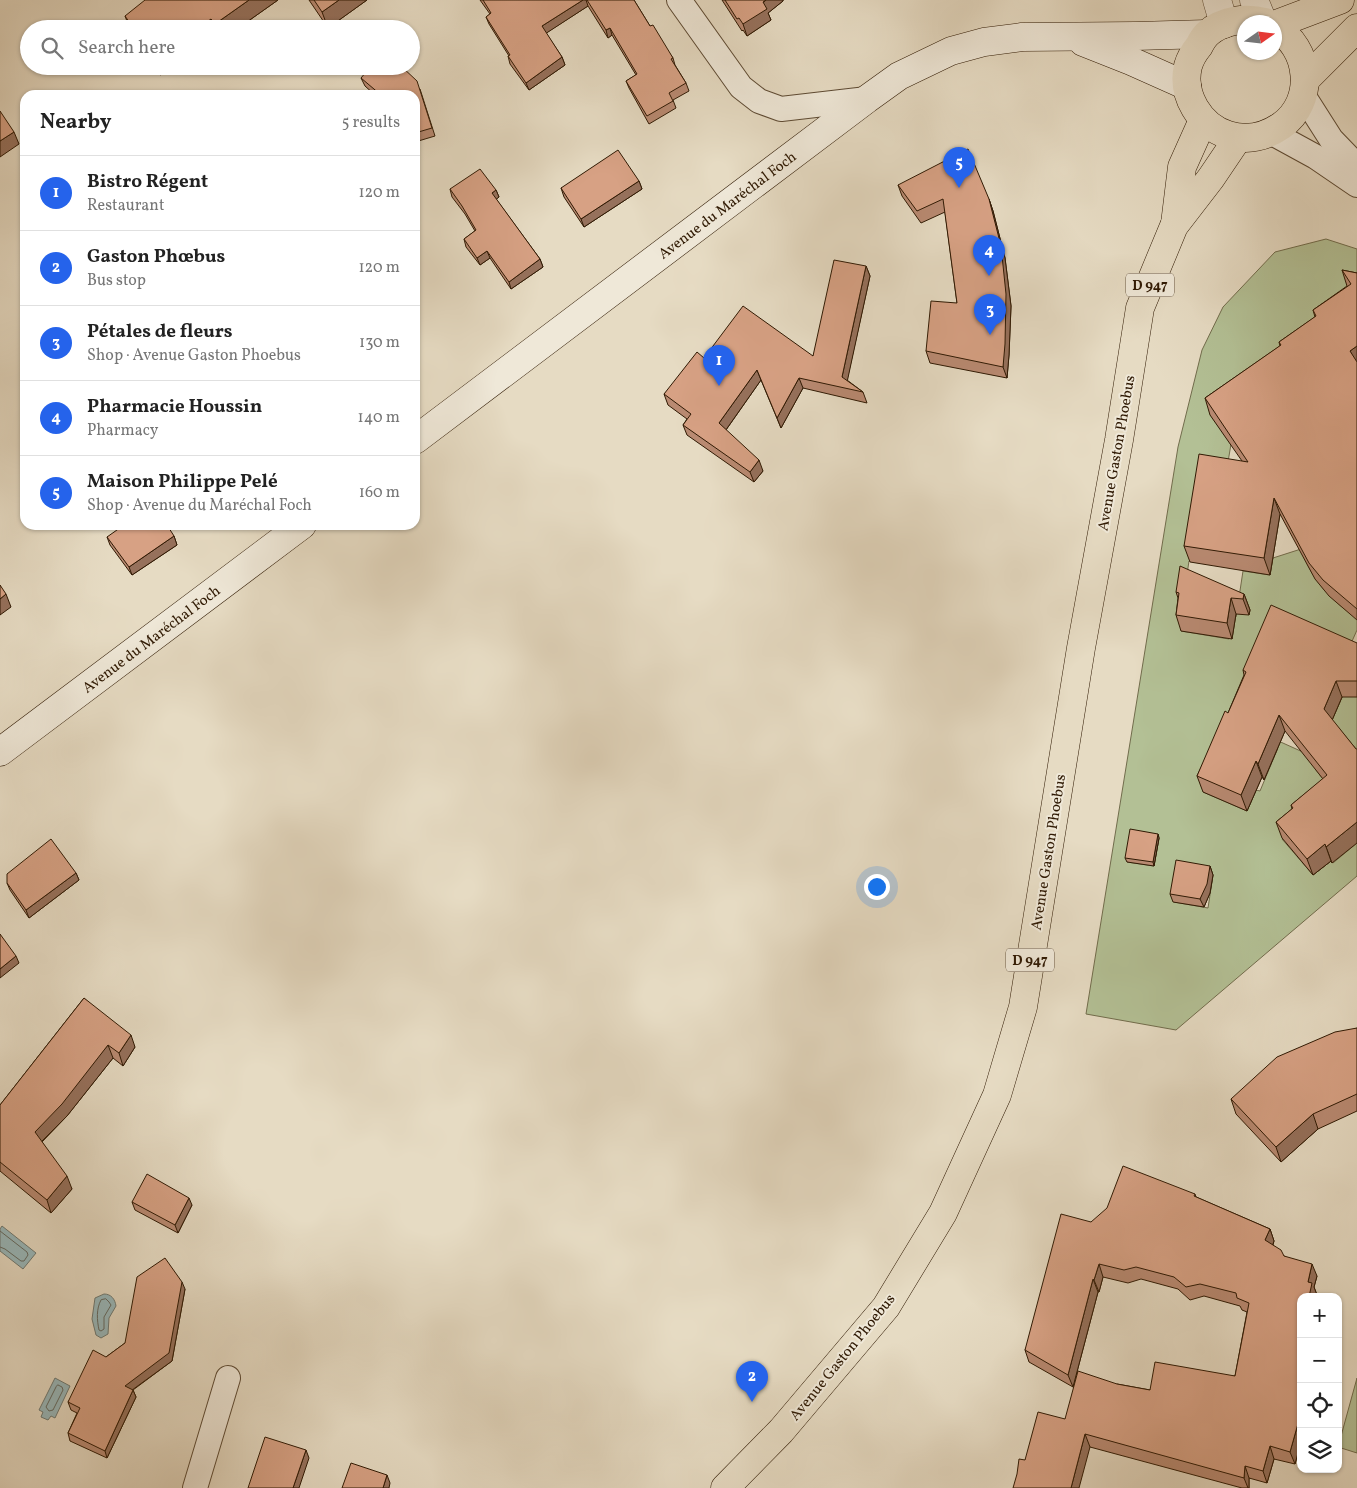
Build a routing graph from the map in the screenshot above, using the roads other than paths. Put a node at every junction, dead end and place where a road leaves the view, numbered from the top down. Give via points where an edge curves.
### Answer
1 (679, 0) edge
2 (1340, 0) edge
3 (1282, 15) edge
4 (1216, 19) edge
5 (1237, 19) edge
6 (1357, 28) edge
7 (1282, 32) edge
8 (1067, 36) junction
9 (1187, 86) junction
10 (1304, 87) junction
11 (867, 99) junction
12 (1203, 120) junction
13 (1272, 132) junction
14 (1238, 138) junction
15 (1357, 166) edge
16 (1357, 185) edge
17 (1174, 226) junction
18 (420, 436) edge
19 (295, 530) edge
20 (0, 752) edge
21 (228, 1378) dead end
22 (195, 1488) edge
23 (725, 1488) edge

1 - 11 street via 741,87 759,101 781,109
2 - 3 main road
4 - 5 main road
4 - 8 main road, Avenue du Maréchal Foch via 1136,36
4 - 9 main road via 1188,66
6 - 10 main road
7 - 10 main road via 1295,46 1304,64
8 - 9 main road, Avenue du Maréchal Foch
8 - 11 main road, Avenue du Maréchal Foch via 984,42 951,51 899,76
9 - 12 main road via 1192,105
10 - 13 main road via 1297,110
10 - 15 street via 1331,139
11 - 18 main road, Avenue du Maréchal Foch
12 - 14 main road via 1219,132
12 - 17 main road, Avenue Gaston Phoebus / D 947 via 1182,167
13 - 14 main road via 1255,138
13 - 16 street
14 - 17 main road, Avenue Gaston Phoebus / D 947
17 - 23 main road, Avenue Gaston Phoebus / D 947 via 1140,308 1023,1007 997,1095 943,1213 886,1307 781,1431
19 - 20 main road, Avenue du Maréchal Foch
21 - 22 street

